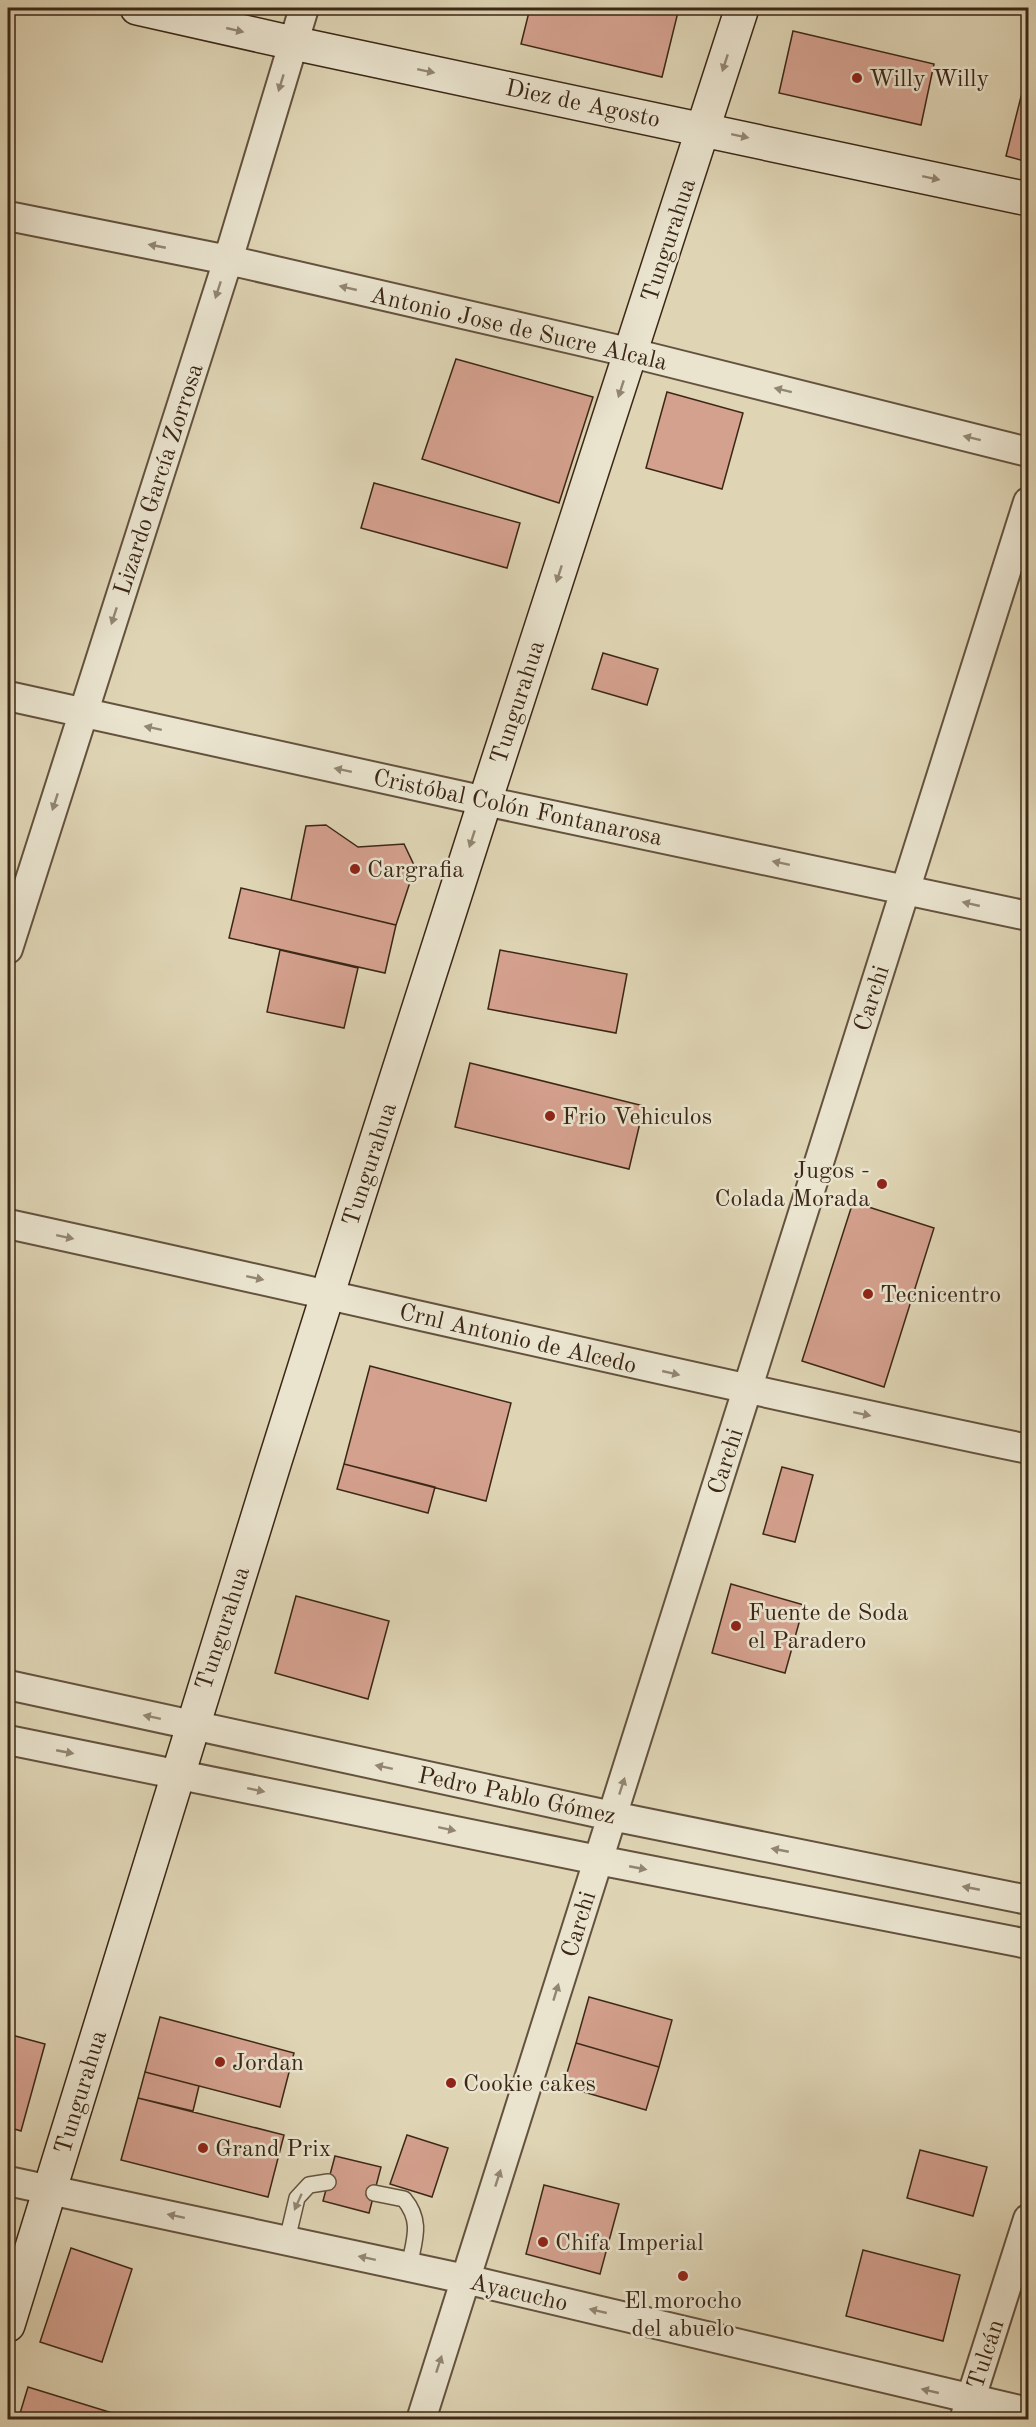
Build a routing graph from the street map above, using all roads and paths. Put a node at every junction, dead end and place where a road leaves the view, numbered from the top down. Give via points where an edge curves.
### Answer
1 (138, 8) edge
2 (304, 8) edge
3 (742, 8) edge
4 (293, 43) junction
5 (704, 128) junction
6 (1029, 199) edge
7 (8, 216) edge
8 (228, 260) junction
9 (633, 353) junction
10 (1029, 452) edge
11 (1029, 502) edge
12 (8, 696) edge
13 (84, 713) junction
14 (484, 801) junction
15 (906, 889) junction
16 (1029, 916) edge
17 (8, 949) edge
18 (8, 1224) edge
19 (328, 1294) junction
20 (747, 1390) junction
21 (1029, 1449) edge
22 (8, 1685) edge
23 (191, 1726) junction
24 (8, 1740) edge
25 (177, 1773) junction
26 (612, 1815) junction
27 (598, 1860) junction
28 (1029, 1900) edge
29 (1029, 1944) edge
30 (8, 2181) edge
31 (328, 2182) dead end
32 (51, 2190) junction
33 (374, 2193) dead end
34 (1029, 2219) edge
35 (287, 2240) junction
36 (409, 2267) junction
37 (465, 2279) junction
38 (8, 2325) edge
39 (967, 2410) edge
40 (1029, 2412) edge
41 (421, 2420) edge

1 -> 4 main road, Diez de Agosto
2 - 4 street, Lizardo García Zorrosa
3 -> 5 main road, Tungurahua
4 -> 5 main road, Diez de Agosto
4 -> 8 street, Lizardo García Zorrosa
5 -> 6 main road, Diez de Agosto
5 - 9 main road, Tungurahua
8 -> 7 street, Antonio Jose de Sucre Alcala
9 -> 8 street, Antonio Jose de Sucre Alcala
8 -> 13 street, Lizardo García Zorrosa
10 -> 9 street, Antonio Jose de Sucre Alcala
9 -> 14 main road, Tungurahua
11 - 15 street, Carchi
12 - 13 street, Cristóbal Colón Fontanarosa
14 -> 13 street, Cristóbal Colón Fontanarosa
13 -> 17 street, Lizardo García Zorrosa
15 -> 14 street, Cristóbal Colón Fontanarosa
14 -> 19 main road, Tungurahua
16 -> 15 street, Cristóbal Colón Fontanarosa
15 - 20 street, Carchi
18 -> 19 street, Crnl Antonio de Alcedo
19 -> 20 street, Crnl Antonio de Alcedo
19 - 23 main road, Tungurahua
20 -> 21 street, Crnl Antonio de Alcedo
26 -> 20 street, Carchi
23 -> 22 street, Pedro Pablo Gómez
23 - 25 main road, Tungurahua
26 -> 23 street, Pedro Pablo Gómez
24 -> 25 street, Pedro Pablo Gómez
25 -> 27 street, Pedro Pablo Gómez
25 - 32 main road, Tungurahua
26 - 27 street, Carchi
28 -> 26 street, Pedro Pablo Gómez
27 -> 29 street, Pedro Pablo Gómez
37 -> 27 street, Carchi
30 - 32 street, Ayacucho
31 -> 35 lane via 309,2185 297,2198
35 -> 32 street, Ayacucho
32 - 38 main road, Tungurahua
33 - 36 lane via 404,2199 416,2216
34 - 39 street, Tulcán
36 -> 35 street, Ayacucho
36 - 37 street, Ayacucho
39 -> 37 street, Ayacucho
41 -> 37 street, Carchi
39 - 40 street, Ayacucho

